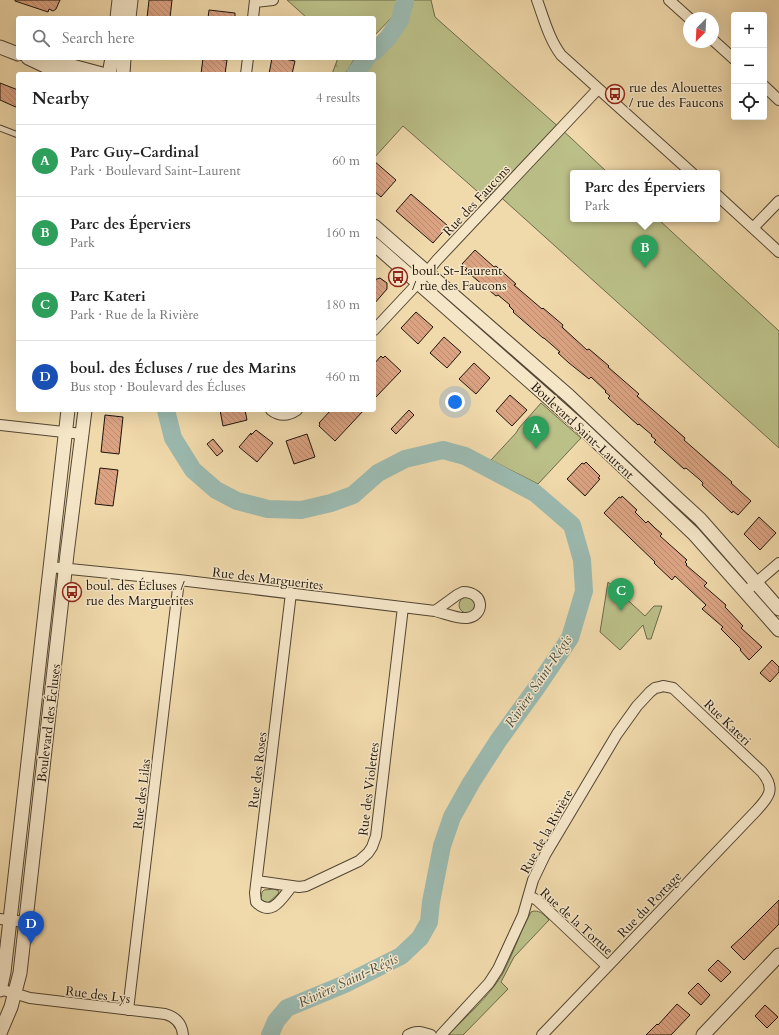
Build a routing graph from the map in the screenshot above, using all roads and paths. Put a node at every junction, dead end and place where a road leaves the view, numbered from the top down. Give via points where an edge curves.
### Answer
1 (119, 0) edge
2 (131, 0) edge
3 (273, 0) edge
4 (537, 0) edge
5 (669, 0) edge
6 (255, 1) edge
7 (683, 13) edge
8 (117, 16) edge
9 (129, 16) edge
10 (253, 16) edge
11 (719, 45) edge
12 (0, 47) edge
13 (16, 53) edge
14 (731, 56) edge
15 (31, 60) edge
16 (50, 60) edge
17 (112, 60) edge
18 (124, 60) edge
19 (248, 60) edge
20 (52, 72) edge
21 (95, 72) edge
22 (109, 72) edge
23 (123, 72) edge
24 (246, 72) edge
25 (598, 89) junction
26 (767, 89) edge
27 (779, 100) edge
28 (0, 128) edge
29 (16, 135) edge
30 (689, 170) edge
31 (720, 198) edge
32 (779, 201) edge
33 (376, 228) edge
34 (753, 228) junction
35 (376, 246) edge
36 (779, 252) edge
37 (427, 272) junction
38 (418, 283) junction
39 (376, 328) edge
40 (68, 412) edge
41 (84, 412) edge
42 (274, 412) edge
43 (294, 412) edge
44 (0, 425) edge
45 (66, 432) junction
46 (82, 434) junction
47 (779, 563) edge
48 (50, 567) junction
49 (66, 568) junction
50 (179, 580) junction
51 (756, 583) junction
52 (745, 592) junction
53 (291, 593) junction
54 (403, 607) junction
55 (779, 609) edge
56 (436, 611) dead end
57 (779, 630) edge
58 (660, 687) joint
59 (28, 764) junction
60 (43, 766) junction
61 (770, 787) joint
62 (257, 881) junction
63 (292, 886) junction
64 (529, 896) junction
65 (5, 920) edge
66 (25, 922) junction
67 (779, 955) edge
68 (607, 966) junction
69 (0, 990) edge
70 (15, 994) junction
71 (128, 1010) junction
72 (0, 1032) edge
73 (183, 1035) edge
74 (408, 1035) edge
75 (431, 1035) edge
76 (441, 1035) edge
77 (542, 1035) edge
78 (703, 1035) edge

1 - 8 street
2 - 9 street
3 - 6 street
4 - 25 street via 555,46 565,59
5 - 7 street
6 - 10 street
11 - 14 street
12 - 13 street
15 - 20 street
16 - 21 street
17 - 22 street
18 - 23 street
19 - 24 street
25 - 30 street
25 - 37 street, Rue des Faucons
26 - 27 street
28 - 29 lane
31 - 34 street
32 - 34 street
33 - 37 street, Boulevard Saint-Laurent
34 - 36 street
35 - 38 street, Boulevard Saint-Laurent
37 - 38 street, Rue des Faucons
37 - 51 street, Boulevard Saint-Laurent via 587,413 700,519
38 - 39 street, Rue des Faucons
38 - 52 street, Boulevard Saint-Laurent via 617,460 694,534
40 - 45 street, Boulevard des Écluses
41 - 46 street, Boulevard des Écluses
42 - 43 street via 280,415
44 - 45 street
45 - 46 street
45 - 48 street, Boulevard des Écluses
46 - 49 street, Boulevard des Écluses
47 - 51 street
48 - 49 street, Rue des Marguerites
48 - 59 street, Boulevard des Écluses
49 - 50 street, Rue des Marguerites
49 - 60 street, Boulevard des Écluses
50 - 53 street, Rue des Marguerites
50 - 71 street, Rue des Lilas
51 - 52 street
51 - 55 street, Boulevard Saint-Laurent
52 - 57 street, Boulevard Saint-Laurent
53 - 54 street, Rue des Marguerites
53 - 62 street, Rue des Roses
54 - 56 street, Rue des Marguerites
54 - 63 street, Rue des Violettes via 374,843 359,861 306,886
58 - 61 street, Rue Kateri via 673,688 677,691 762,772
58 - 64 street, Rue de la Rivière via 645,696 617,734 545,855 533,880
59 - 60 street
59 - 65 street, Boulevard des Écluses
60 - 66 street, Boulevard des Écluses
61 - 68 street, Rue du Portage via 769,793 756,811
62 - 63 street, Rue des Violettes
62 - 63 street, Rue des Roses via 256,902 268,909 278,903
64 - 68 street, Rue de la Tortue via 537,900
64 - 76 street, Rue de la Rivière via 495,976
65 - 66 street
65 - 69 street, Boulevard des Écluses via 4,971
66 - 70 street, Boulevard des Écluses via 20,973
67 - 78 street
68 - 77 street, Rue du Portage
69 - 70 street, Rue des Lys
70 - 71 street, Rue des Lys
70 - 72 street, Boulevard des Écluses
71 - 73 street, Rue des Lys via 170,1016 179,1022
74 - 75 street via 416,1031

